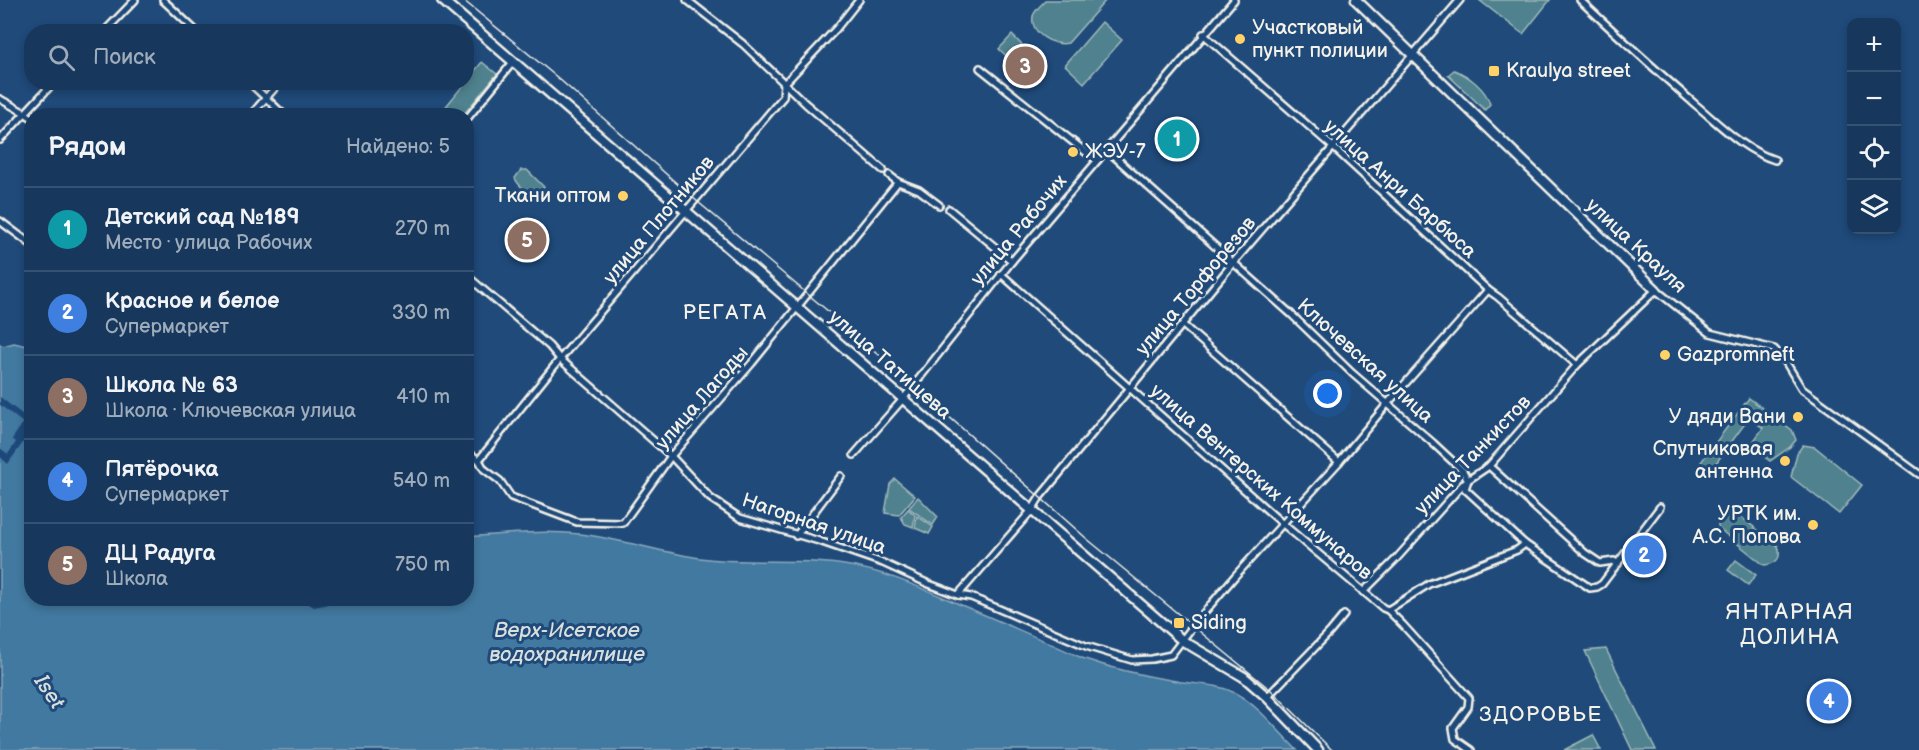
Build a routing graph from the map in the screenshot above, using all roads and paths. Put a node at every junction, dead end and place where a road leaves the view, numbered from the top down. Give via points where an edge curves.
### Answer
1 (135, 0) edge
2 (163, 0) edge
3 (442, 0) edge
4 (687, 0) edge
5 (859, 0) edge
6 (1234, 0) edge
7 (1356, 0) edge
8 (1460, 0) edge
9 (1580, 0) edge
10 (112, 24) edge
11 (188, 24) edge
12 (469, 24) edge
13 (474, 28) edge
14 (1203, 34) junction
15 (1414, 55) junction
16 (513, 62) junction
17 (980, 68) dead end
18 (784, 84) junction
19 (47, 90) edge
20 (258, 90) edge
21 (273, 90) edge
22 (266, 98) junction
23 (0, 99) edge
24 (30, 108) edge
25 (257, 108) edge
26 (277, 108) edge
27 (474, 110) edge
28 (24, 112) edge
29 (24, 114) edge
30 (0, 140) edge
31 (1334, 148) junction
32 (1107, 150) junction
33 (1098, 160) junction
34 (1775, 160) dead end
35 (883, 170) dead end
36 (889, 175) dead end
37 (897, 182) junction
38 (939, 205) dead end
39 (949, 208) dead end
40 (687, 212) junction
41 (0, 221) edge
42 (24, 239) edge
43 (1012, 261) junction
44 (1233, 263) junction
45 (1001, 274) junction
46 (474, 282) edge
47 (1488, 290) junction
48 (1656, 290) junction
49 (798, 308) junction
50 (1183, 325) junction
51 (560, 359) junction
52 (1576, 365) junction
53 (1130, 388) junction
54 (903, 399) junction
55 (1388, 403) junction
56 (854, 455) dead end
57 (671, 456) junction
58 (474, 457) edge
59 (479, 460) junction
60 (1338, 462) junction
61 (1489, 465) junction
62 (1919, 474) edge
63 (841, 476) dead end
64 (1468, 480) junction
65 (1660, 507) dead end
66 (1032, 510) junction
67 (1283, 524) junction
68 (796, 536) junction
69 (1525, 544) junction
70 (1617, 564) junction
71 (1363, 592) junction
72 (958, 595) junction
73 (1388, 610) junction
74 (1344, 615) dead end
75 (1183, 641) junction
76 (1267, 697) junction
77 (1318, 750) edge
78 (1471, 750) edge

1 - 10 street
2 - 11 street
3 - 12 street, улица Татищева
4 - 18 street
5 - 18 street, улица Плотников
6 - 14 street, улица Рабочих
7 - 15 street, улица Крауля
8 - 15 street, улица Торфорезов
9 - 34 street via 1733,136 1759,155
13 - 16 street, улица Татищева
14 - 31 street, улица Анри Барбюса
14 - 32 street, улица Рабочих
15 - 31 street, улица Торфорезов
15 - 48 street, улица Крауля
16 - 27 street
16 - 40 street, улица Татищева
17 - 33 street
18 - 35 street
18 - 40 street, улица Плотников via 783,97
19 - 24 street
20 - 22 street
21 - 22 street
22 - 25 street
22 - 26 street
23 - 28 street
29 - 30 street
31 - 44 street, улица Торфорезов
31 - 47 street, улица Анри Барбюса
32 - 33 street, улица Рабочих
32 - 44 street, Ключевская улица
33 - 43 street, улица Рабочих
36 - 37 street
37 - 38 street via 919,190
37 - 49 street, улица Лагоды
39 - 43 street
40 - 49 street, улица Татищева
40 - 51 street, улица Плотников
41 - 42 street
43 - 45 street, улица Рабочих
44 - 50 street, улица Торфорезов
44 - 55 street, Ключевская улица
45 - 53 street, улица Венгерских Коммунаров
45 - 54 street, улица Рабочих
46 - 51 street, Нагорная улица
47 - 52 street, улица Анри Барбюса
47 - 55 street, Нагорная улица
48 - 52 street, улица Танкистов
48 - 62 street, улица Крауля via 1710,333 1774,349 1802,389
49 - 54 street, улица Татищева
49 - 57 street, улица Лагоды
50 - 53 street, улица Торфорезов
50 - 60 street
51 - 57 street, Нагорная улица
51 - 59 street, улица Плотников
52 - 61 street, улица Танкистов
53 - 66 street, улица Торфорезов
53 - 67 street, улица Венгерских Коммунаров
54 - 56 street, улица Рабочих
54 - 66 street, улица Татищева
55 - 60 street, Нагорная улица
55 - 64 street, Ключевская улица via 1463,471
57 - 59 street, улица Лагоды via 623,523 577,522 511,497
57 - 68 street, Нагорная улица via 710,498 740,518
58 - 59 street
60 - 67 street, Нагорная улица
61 - 64 street, улица Танкистов
61 - 70 street via 1585,553 1600,563
63 - 68 street
64 - 69 street, Ключевская улица via 1465,489
64 - 71 street, улица Танкистов
65 - 70 street
66 - 72 street, улица Торфорезов
66 - 75 street, улица Татищева
67 - 71 street, улица Венгерских Коммунаров
67 - 75 street, Нагорная улица via 1202,614
68 - 72 street, Нагорная улица via 883,563
69 - 70 street, Ключевская улица via 1590,588 1602,584
69 - 73 street via 1429,584
71 - 73 street, улица Венгерских Коммунаров
72 - 75 street, Нагорная улица via 1132,660 1172,655
73 - 78 street via 1469,698 1468,707 1453,728 1455,739
74 - 76 street
75 - 76 street, улица Татищева via 1244,677
76 - 77 street, улица Татищева

